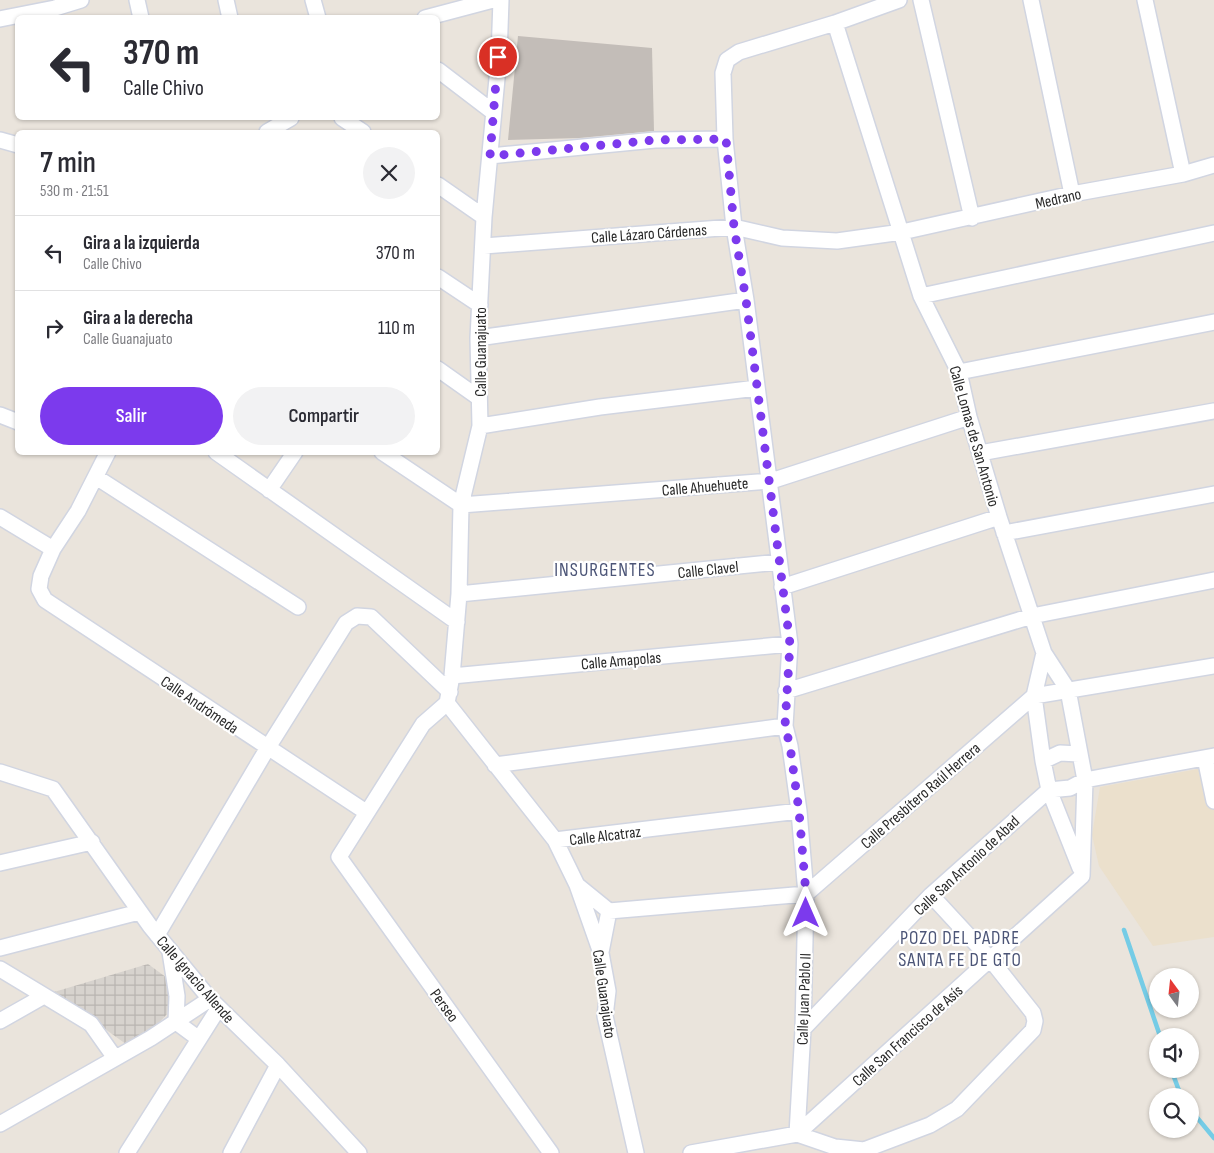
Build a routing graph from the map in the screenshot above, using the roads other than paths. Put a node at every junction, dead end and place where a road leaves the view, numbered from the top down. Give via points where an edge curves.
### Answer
1 (81, 0) edge
2 (137, 0) edge
3 (226, 0) edge
4 (313, 0) edge
5 (493, 0) edge
6 (501, 0) edge
7 (899, 0) edge
8 (921, 0) edge
9 (1031, 0) edge
10 (1145, 0) edge
11 (55, 8) edge
12 (20, 15) edge
13 (140, 15) edge
14 (229, 15) edge
15 (317, 15) edge
16 (436, 15) edge
17 (15, 16) edge
18 (0, 19) edge
19 (835, 23) junction
20 (440, 72) edge
21 (493, 112) junction
22 (288, 120) edge
23 (345, 120) edge
24 (270, 130) edge
25 (361, 130) edge
26 (726, 139) junction
27 (0, 142) edge
28 (15, 144) edge
29 (490, 156) junction
30 (1214, 165) edge
31 (1183, 174) junction
32 (440, 186) edge
33 (1072, 194) junction
34 (484, 217) junction
35 (972, 218) junction
36 (734, 227) junction
37 (902, 232) junction
38 (1214, 233) edge
39 (484, 246) junction
40 (440, 278) edge
41 (921, 296) junction
42 (746, 300) junction
43 (480, 305) junction
44 (1214, 322) edge
45 (478, 338) junction
46 (440, 370) edge
47 (959, 372) junction
48 (757, 388) junction
49 (480, 398) junction
50 (1214, 411) edge
51 (0, 415) edge
52 (969, 417) junction
53 (15, 421) edge
54 (480, 426) junction
55 (980, 453) junction
56 (102, 455) edge
57 (220, 455) edge
58 (294, 455) edge
59 (386, 455) edge
60 (96, 477) junction
61 (771, 481) junction
62 (270, 490) junction
63 (1214, 494) edge
64 (461, 506) junction
65 (0, 517) edge
66 (998, 517) junction
67 (1004, 533) junction
68 (53, 549) junction
69 (779, 562) junction
70 (1214, 580) edge
71 (782, 587) junction
72 (459, 594) junction
73 (298, 607) dead end
74 (1032, 616) junction
75 (457, 622) junction
76 (790, 644) junction
77 (1044, 653) junction
78 (1214, 666) edge
79 (452, 676) junction
80 (1068, 690) junction
81 (786, 691) junction
82 (1034, 696) junction
83 (449, 697) junction
84 (785, 726) junction
85 (267, 749) junction
86 (1079, 754) junction
87 (1210, 757) edge
88 (1043, 761) junction
89 (494, 765) junction
90 (0, 772) edge
91 (1085, 780) junction
92 (1049, 790) junction
93 (1214, 801) edge
94 (799, 811) junction
95 (366, 812) junction
96 (555, 840) junction
97 (92, 842) junction
98 (0, 863) edge
99 (1082, 876) junction
100 (577, 886) junction
101 (806, 894) junction
102 (931, 895) junction
103 (610, 911) junction
104 (140, 912) junction
105 (157, 935) junction
106 (0, 948) edge
107 (170, 951) junction
108 (601, 953) junction
109 (991, 960) junction
110 (0, 969) edge
111 (44, 996) junction
112 (214, 1004) junction
113 (0, 1021) edge
114 (176, 1022) junction
115 (803, 1029) junction
116 (199, 1039) junction
117 (115, 1058) junction
118 (278, 1065) junction
119 (0, 1124) edge
120 (797, 1134) junction
121 (765, 1147) edge
122 (865, 1151) edge
123 (127, 1153) edge
124 (231, 1153) edge
125 (359, 1153) edge
126 (551, 1153) edge
127 (636, 1153) edge
128 (691, 1153) edge

1 - 11 street
2 - 13 street
3 - 14 street
4 - 15 street
5 - 16 street
6 - 21 street, Calle Guanajuato
7 - 19 street
8 - 35 street
9 - 33 street
10 - 31 street
11 - 12 street
17 - 18 street
19 - 26 street, Calle Juan Pablo II via 739,52 727,60 722,89
19 - 37 street, Calle Lomas de San Antonio
20 - 21 street
21 - 29 street, Calle Guanajuato
22 - 24 street
23 - 25 street
26 - 29 street via 655,140
26 - 36 street, Calle Juan Pablo II
27 - 28 street
29 - 34 street, Calle Guanajuato
30 - 31 street, Medrano
31 - 33 street, Medrano
32 - 34 street
33 - 35 street, Medrano
34 - 39 street, Calle Guanajuato
35 - 37 street, Medrano
36 - 37 street, Calle Lázaro Cárdenas via 782,238 836,241
36 - 39 street, Calle Lázaro Cárdenas
36 - 42 street, Calle Juan Pablo II
37 - 41 street, Calle Lomas de San Antonio
38 - 41 street
39 - 43 street, Calle Guanajuato
40 - 43 street
41 - 47 street, Calle Lomas de San Antonio
42 - 45 street
42 - 48 street, Calle Juan Pablo II
43 - 45 street, Calle Guanajuato
44 - 47 street
45 - 49 street, Calle Guanajuato
46 - 49 street
47 - 52 street, Calle Lomas de San Antonio
48 - 54 street via 600,407
48 - 61 street, Calle Juan Pablo II
49 - 54 street, Calle Guanajuato
50 - 55 street
51 - 53 street
52 - 55 street, Calle Lomas de San Antonio
52 - 61 street, Calle Ahuehuete
54 - 64 street, Calle Guanajuato
55 - 66 street, Calle Lomas de San Antonio
56 - 60 street
57 - 62 street
58 - 62 street
59 - 64 street
60 - 68 street
60 - 73 street
61 - 64 street, Calle Ahuehuete
61 - 69 street, Calle Juan Pablo II
62 - 75 street
63 - 67 street
64 - 72 street, Calle Guanajuato
65 - 68 street
66 - 67 street, Calle Lomas de San Antonio
66 - 71 street
67 - 74 street, Calle Lomas de San Antonio
68 - 85 street, Calle Andrómeda via 41,576 39,589 45,600
69 - 71 street, Calle Juan Pablo II
69 - 72 street, Calle Clavel
70 - 74 street
71 - 76 street, Calle Juan Pablo II
72 - 75 street, Calle Guanajuato
74 - 77 street, Calle Lomas de San Antonio
74 - 81 street
75 - 79 street, Calle Guanajuato
76 - 79 street, Calle Amapolas
76 - 81 street, Calle Juan Pablo II
77 - 80 street, Calle Lomas de San Antonio
77 - 82 street
78 - 80 street
79 - 83 street, Calle Guanajuato
80 - 82 street
80 - 86 street, Calle Lomas de San Antonio
81 - 84 street, Calle Juan Pablo II
82 - 88 street
82 - 101 street, Calle Presbítero Raúl Herrera
83 - 85 street, Calle Alcatraz via 371,617 357,616 346,623
83 - 89 street, Calle Alcatraz
83 - 95 street via 423,724
84 - 89 street
84 - 94 street, Calle Juan Pablo II
85 - 95 street, Calle Andrómeda
85 - 105 street, Calle Alcatraz
86 - 88 street via 1060,753
86 - 91 street, Calle Lomas de San Antonio
87 - 91 street
87 - 93 street
88 - 92 street
89 - 96 street, Calle Alcatraz
90 - 97 street, Calle Ignacio Allende via 53,789
91 - 92 street via 1070,788
91 - 99 street, Calle Lomas de San Antonio
92 - 99 street
92 - 102 street, Calle San Antonio de Abad
94 - 96 street, Calle Alcatraz
94 - 101 street, Calle Juan Pablo II
95 - 126 street, Perseo via 339,857
96 - 100 street, Calle Guanajuato
97 - 98 street
97 - 104 street, Calle Ignacio Allende
99 - 109 street, Calle San Francisco de Asís
100 - 103 street
100 - 108 street, Calle Guanajuato
101 - 103 street
101 - 115 street, Calle Juan Pablo II
102 - 109 street
102 - 115 street, Calle San Antonio de Abad
103 - 108 street
104 - 105 street, Calle Ignacio Allende
104 - 106 street
105 - 107 street, Calle Ignacio Allende
107 - 112 street, Calle Ignacio Allende
107 - 114 street via 177,996
108 - 127 street, Calle Guanajuato via 608,991 605,1016
109 - 120 street, Calle San Francisco de Asís
109 - 122 street via 1033,1013 1033,1030 957,1109 930,1125
110 - 111 street
111 - 113 street
111 - 117 street via 91,1024
112 - 114 street
112 - 116 street
112 - 118 street, Calle Ignacio Allende
114 - 116 street
114 - 117 street
115 - 120 street, Calle Juan Pablo II
116 - 123 street
117 - 119 street
118 - 124 street
118 - 125 street, Calle Ignacio Allende
120 - 121 street
120 - 122 street via 835,1147
121 - 128 street

